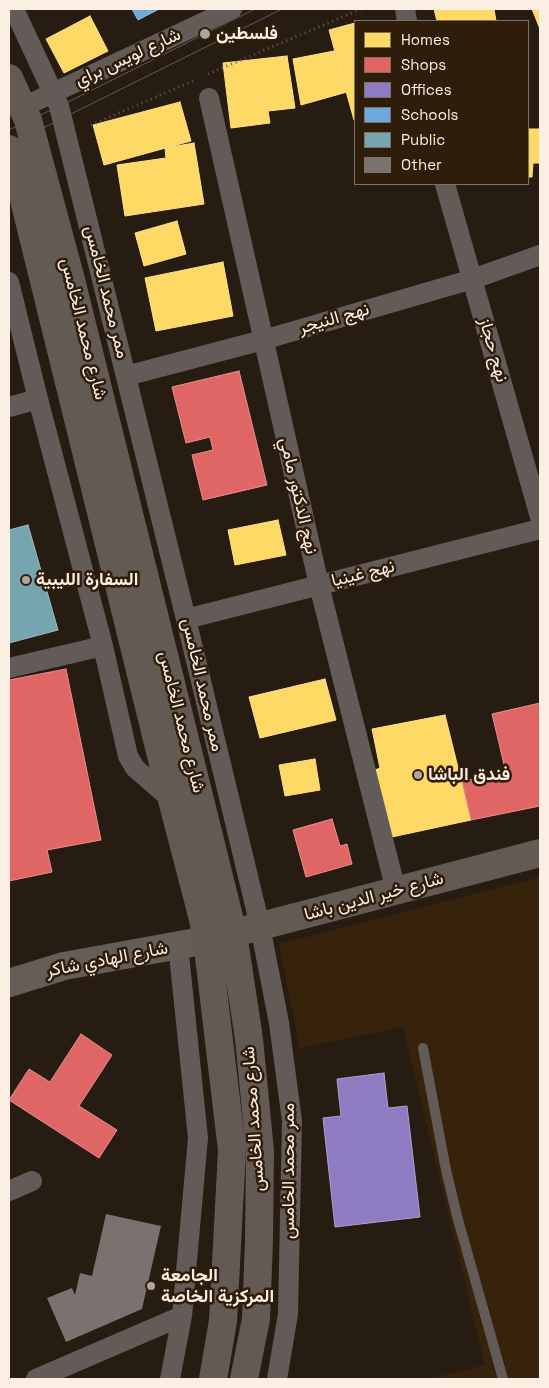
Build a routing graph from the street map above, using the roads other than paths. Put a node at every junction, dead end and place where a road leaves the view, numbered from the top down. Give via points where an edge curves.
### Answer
1 (14, 9) edge
2 (232, 9) edge
3 (9, 78) edge
4 (54, 94) junction
5 (209, 98) dead end
6 (23, 107) junction
7 (9, 149) edge
8 (445, 185) edge
9 (540, 255) edge
10 (472, 279) junction
11 (9, 282) edge
12 (263, 340) junction
13 (126, 376) junction
14 (38, 399) junction
15 (9, 407) edge
16 (540, 517) edge
17 (540, 528) edge
18 (319, 585) junction
19 (186, 619) junction
20 (103, 646) junction
21 (9, 668) edge
22 (172, 800) junction
23 (540, 853) edge
24 (396, 891) junction
25 (260, 926) junction
26 (233, 933) junction
27 (207, 940) junction
28 (178, 946) junction
29 (9, 983) edge
30 (422, 1048) dead end
31 (32, 1181) dead end
32 (9, 1191) edge
33 (182, 1316) junction
34 (36, 1379) edge
35 (170, 1379) edge
36 (213, 1379) edge
37 (244, 1379) edge
38 (277, 1379) edge
39 (503, 1379) edge

1 - 4 street, ممر محمد الخامس
2 - 4 street, شارع لويس براي
3 - 6 main road, شارع محمد الخامس
4 - 6 street, شارع لويس براي
4 - 13 street, ممر محمد الخامس via 60,106
5 - 12 street, نهج الدكتور مامي
6 - 26 main road, شارع محمد الخامس via 71,280
7 - 22 main road, شارع محمد الخامس
8 - 10 street, نهج حجاز
9 - 10 street, نهج النيجر
10 - 12 street, نهج النيجر
10 - 16 street, نهج حجاز
11 - 14 street
12 - 13 street, نهج النيجر
12 - 18 street, نهج الدكتور مامي
13 - 19 street, ممر محمد الخامس
14 - 15 street
14 - 20 street
17 - 18 street, نهج غينيا
18 - 19 street, نهج غينيا
18 - 24 street, نهج الدكتور مامي
19 - 25 street, ممر محمد الخامس
20 - 21 street
20 - 22 street via 128,756 135,768
22 - 27 main road, شارع محمد الخامس
23 - 24 main road, شارع خير الدين باشا
24 - 25 main road, شارع خير الدين باشا
25 - 26 main road, شارع خير الدين باشا
25 - 38 street, ممر محمد الخامس via 279,1024 292,1121 288,1314
26 - 27 main road, شارع خير الدين باشا
26 - 37 main road, شارع محمد الخامس via 249,1039 260,1151 256,1319
27 - 28 street, شارع الهادي شاكر
27 - 36 main road, شارع محمد الخامس via 232,1150 223,1321
28 - 29 street, شارع الهادي شاكر via 64,966
28 - 33 street via 198,1138
30 - 39 lane via 457,1216
31 - 32 street
33 - 34 street
33 - 35 street

